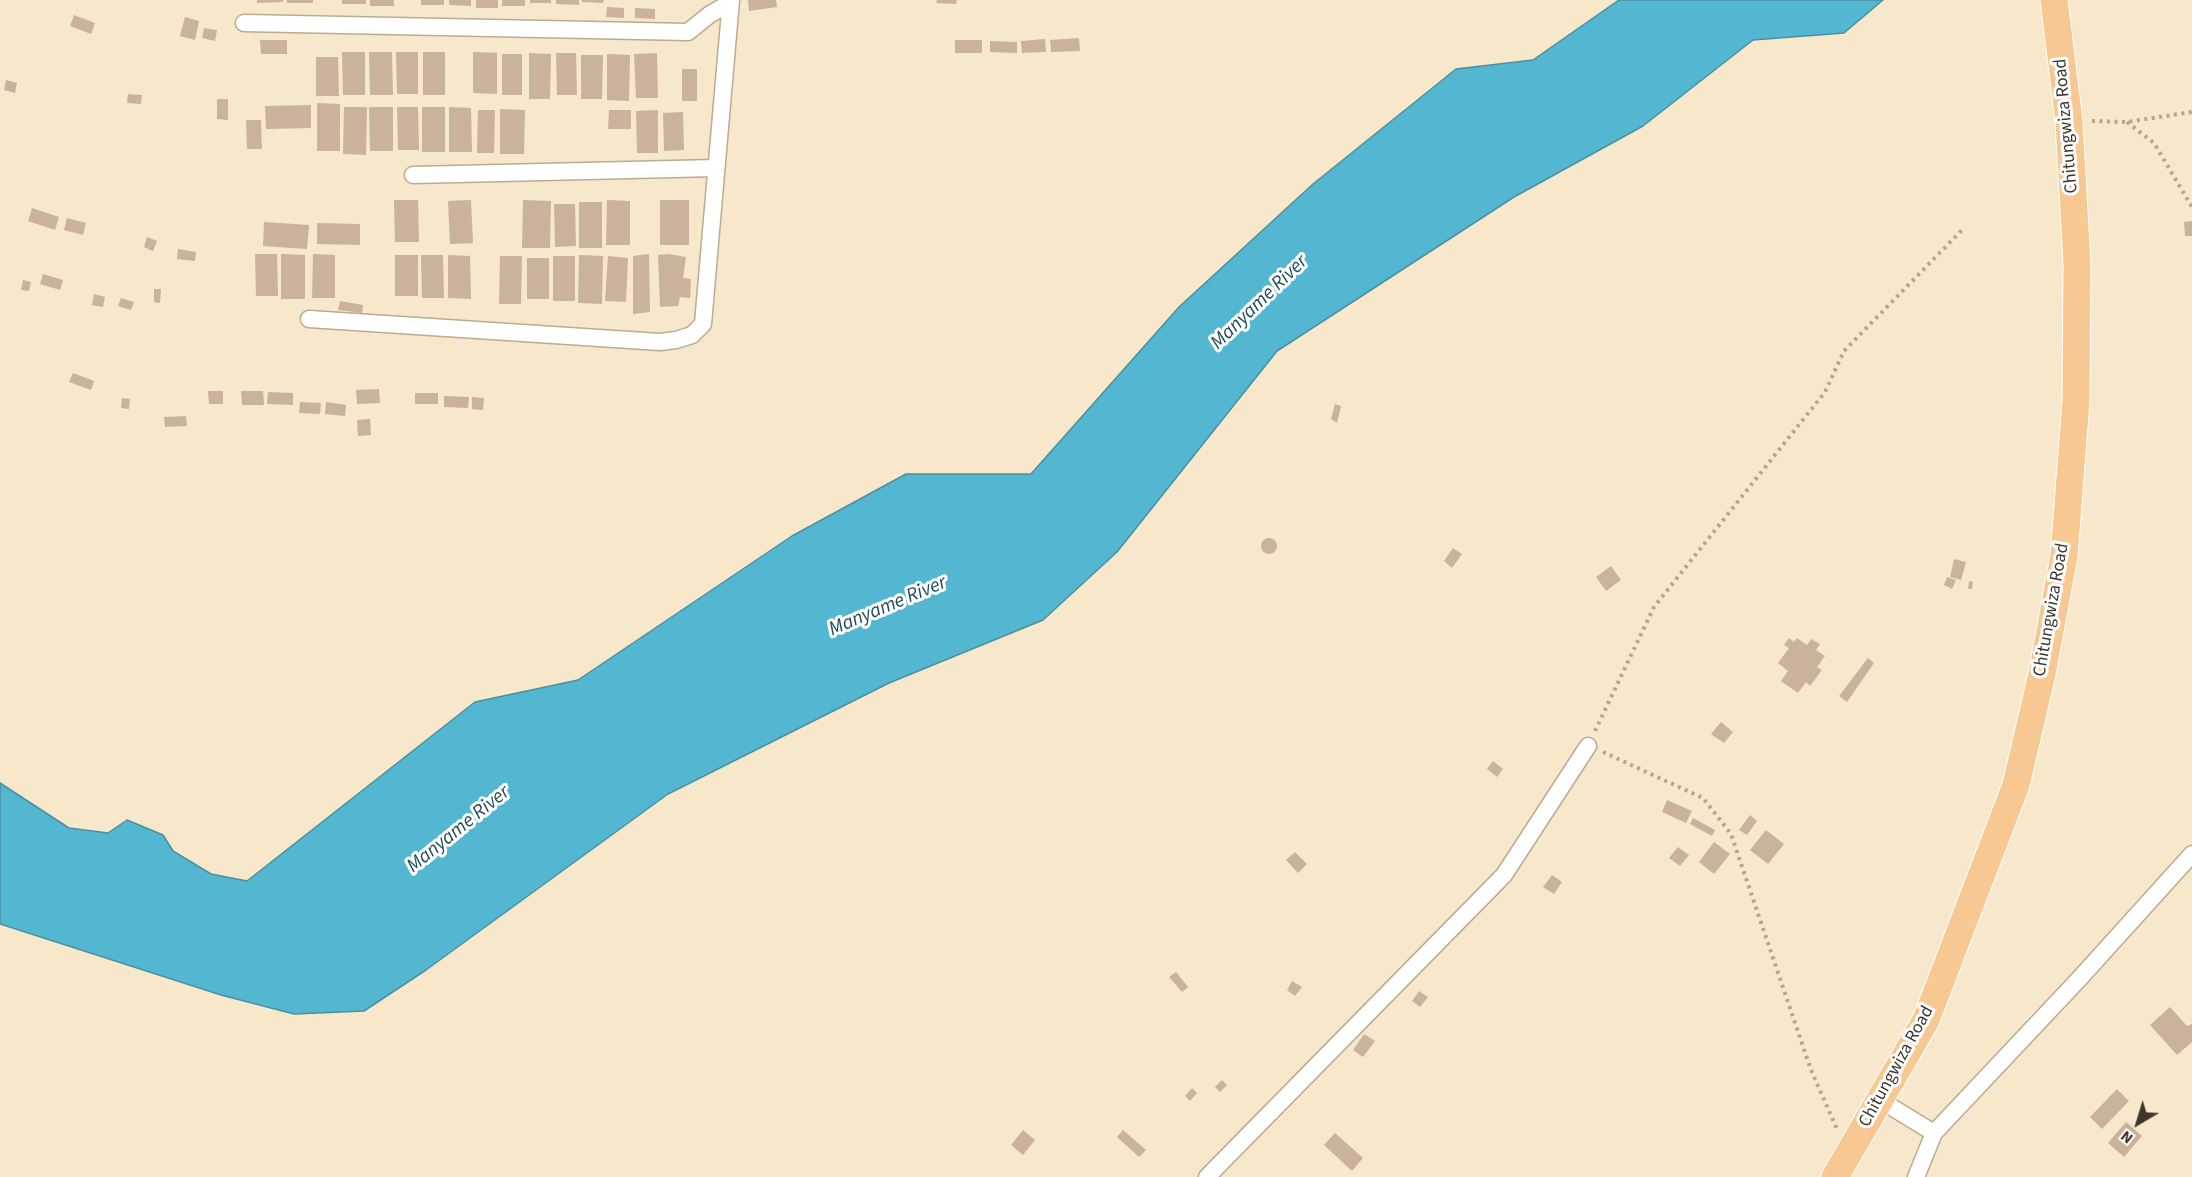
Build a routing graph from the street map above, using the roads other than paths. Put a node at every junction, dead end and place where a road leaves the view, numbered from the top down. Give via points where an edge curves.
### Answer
1 (2054, 0) edge
2 (731, 1) edge
3 (244, 22) dead end
4 (716, 168) junction
5 (413, 175) dead end
6 (309, 319) dead end
7 (1588, 746) road end
8 (2192, 854) edge
9 (1880, 1101) junction
10 (1934, 1133) junction
11 (1842, 1166) edge
12 (1207, 1177) edge
13 (1916, 1177) edge

1 - 9 main road, Chitungwiza Road via 2068,121 2077,264 2076,401 2064,556 2016,785 1926,1020
2 - 3 street via 688,32
2 - 4 street
4 - 5 street
4 - 6 street via 703,324 692,335 660,342
7 - 12 street via 1504,875
8 - 10 street
9 - 10 street
9 - 11 main road, Chitungwiza Road
10 - 13 street

